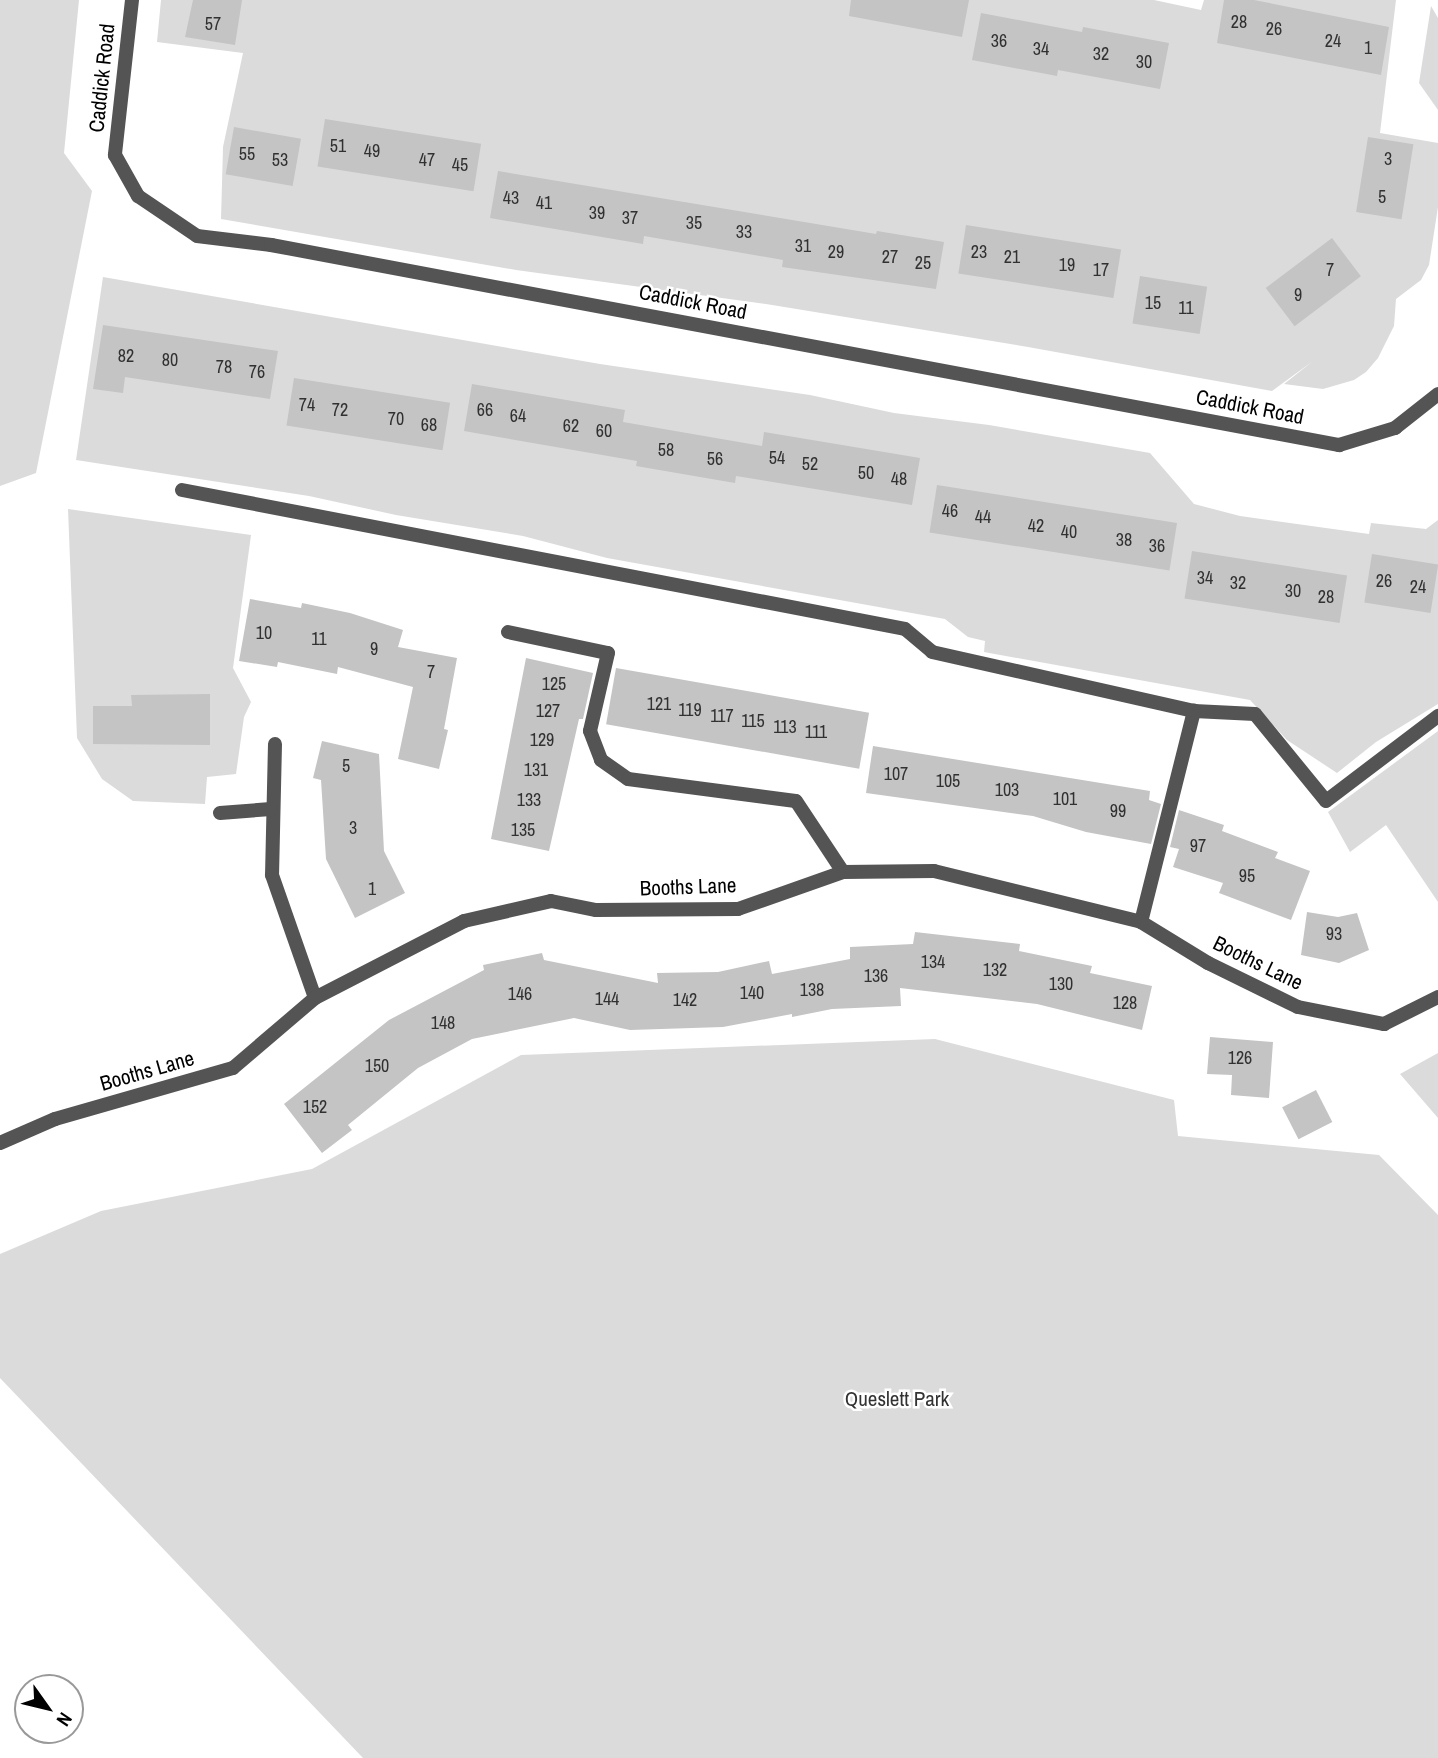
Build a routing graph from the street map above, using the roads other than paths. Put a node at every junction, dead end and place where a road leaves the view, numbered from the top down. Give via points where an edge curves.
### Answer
1 (132, 0) edge
2 (1438, 394) edge
3 (182, 489) dead end
4 (508, 632) dead end
5 (1194, 711) junction
6 (1438, 716) edge
7 (275, 744) dead end
8 (271, 809) junction
9 (220, 813) dead end
10 (843, 872) junction
11 (1140, 922) junction
12 (1438, 997) edge
13 (315, 998) junction
14 (0, 1143) edge

1 - 2 street, Caddick Road via 115,155 138,196 197,236 285,247 1339,445 1395,428
3 - 5 street via 905,629 932,652
4 - 10 street via 608,653 590,731 601,760 628,779 796,802
5 - 6 street via 1255,714 1326,802
5 - 11 street
7 - 8 street
8 - 9 street
8 - 13 street via 272,875
10 - 11 street, Booths Lane via 934,871
10 - 13 street, Booths Lane via 738,909 596,911 551,901 464,921
11 - 12 street, Booths Lane via 1208,963 1298,1007 1384,1024
13 - 14 street, Booths Lane via 233,1068 55,1119

